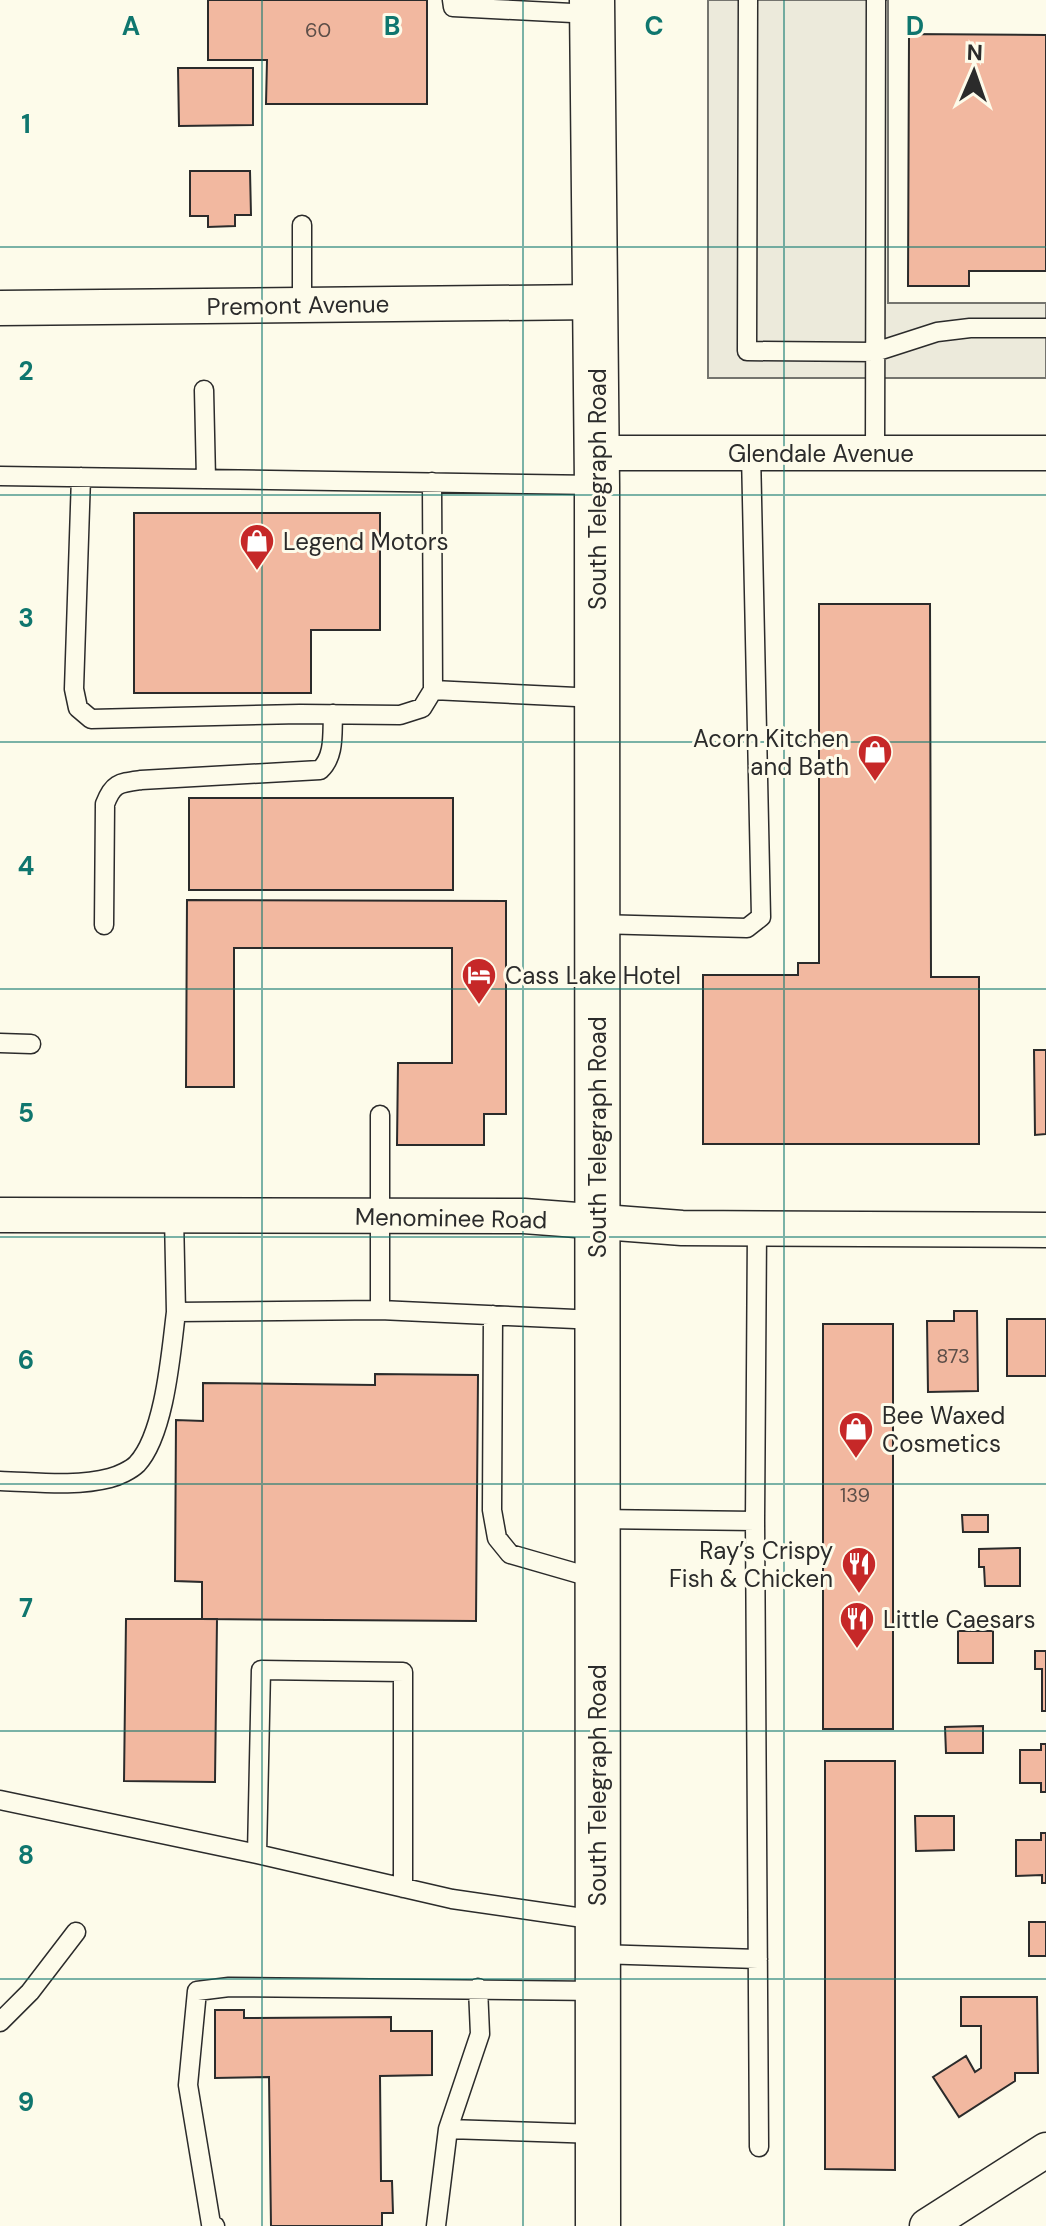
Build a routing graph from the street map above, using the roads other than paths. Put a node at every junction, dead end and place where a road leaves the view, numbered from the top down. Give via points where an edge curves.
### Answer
1 (452, 0) edge
2 (748, 0) edge
3 (876, 0) edge
4 (592, 7) edge
5 (302, 225) dead end
6 (595, 302) junction
7 (302, 306) junction
8 (0, 308) edge
9 (1046, 328) edge
10 (875, 352) junction
11 (204, 390) dead end
12 (751, 453) junction
13 (875, 453) junction
14 (1046, 453) edge
15 (597, 469) junction
16 (0, 476) edge
17 (81, 477) junction
18 (206, 479) junction
19 (432, 482) junction
20 (433, 690) junction
21 (597, 698) junction
22 (333, 714) junction
23 (597, 924) junction
24 (104, 925) dead end
25 (0, 1043) edge
26 (31, 1044) dead end
27 (380, 1115) dead end
28 (0, 1215) edge
29 (174, 1216) junction
30 (380, 1217) junction
31 (597, 1222) junction
32 (757, 1229) junction
33 (1046, 1230) edge
34 (380, 1310) junction
35 (176, 1312) junction
36 (493, 1315) junction
37 (597, 1320) junction
38 (0, 1481) edge
39 (597, 1519) junction
40 (755, 1521) junction
41 (597, 1579) junction
42 (0, 1800) edge
43 (257, 1854) junction
44 (403, 1888) junction
45 (76, 1932) dead end
46 (597, 1955) junction
47 (758, 1959) junction
48 (478, 1988) junction
49 (0, 2022) edge
50 (448, 2129) junction
51 (597, 2134) junction
52 (759, 2147) dead end
53 (1046, 2150) edge
54 (215, 2226) edge
55 (436, 2226) edge
56 (598, 2226) edge
57 (927, 2226) edge

1 - 4 lane via 453,7
2 - 10 lane via 747,351
3 - 10 lane
4 - 6 highway, South Telegraph Road
5 - 7 lane
6 - 7 street, Premont Avenue
6 - 15 highway, South Telegraph Road
7 - 8 street, Premont Avenue
9 - 10 lane via 937,332
10 - 13 lane
11 - 18 lane
12 - 13 street, Glendale Avenue
12 - 15 street, Glendale Avenue
12 - 23 lane via 761,917 747,928
13 - 14 street, Glendale Avenue
15 - 19 lane
15 - 21 highway, South Telegraph Road
16 - 17 lane
17 - 18 lane
17 - 22 lane via 74,689 78,708 91,719
18 - 19 lane
19 - 20 lane
20 - 21 lane
20 - 22 lane via 422,708 400,715
21 - 23 highway, South Telegraph Road
22 - 24 lane via 331,751 320,770 119,783 105,804
23 - 31 highway, South Telegraph Road
25 - 26 lane
27 - 30 lane
28 - 29 street, Menominee Road
29 - 30 street, Menominee Road
29 - 35 lane
30 - 31 street, Menominee Road via 524,1216
30 - 34 lane
31 - 32 street, Menominee Road
31 - 37 highway, South Telegraph Road
32 - 33 street, Menominee Road
32 - 40 lane
34 - 35 lane
34 - 36 lane
35 - 38 lane via 167,1385 152,1439 136,1465 113,1478 83,1483
36 - 37 lane
36 - 41 lane via 492,1510 497,1538 510,1554
37 - 39 highway, South Telegraph Road
39 - 40 lane
39 - 41 highway, South Telegraph Road
40 - 47 lane
41 - 46 highway, South Telegraph Road
42 - 43 lane
43 - 44 lane
43 - 44 lane via 261,1670 403,1672
44 - 46 lane via 452,1899
45 - 49 lane
46 - 47 lane
46 - 48 lane
46 - 51 highway, South Telegraph Road
47 - 52 lane
48 - 50 lane via 480,2034
48 - 54 lane via 197,1991 188,2085
50 - 51 lane
50 - 55 lane
51 - 56 highway, South Telegraph Road
53 - 57 street

